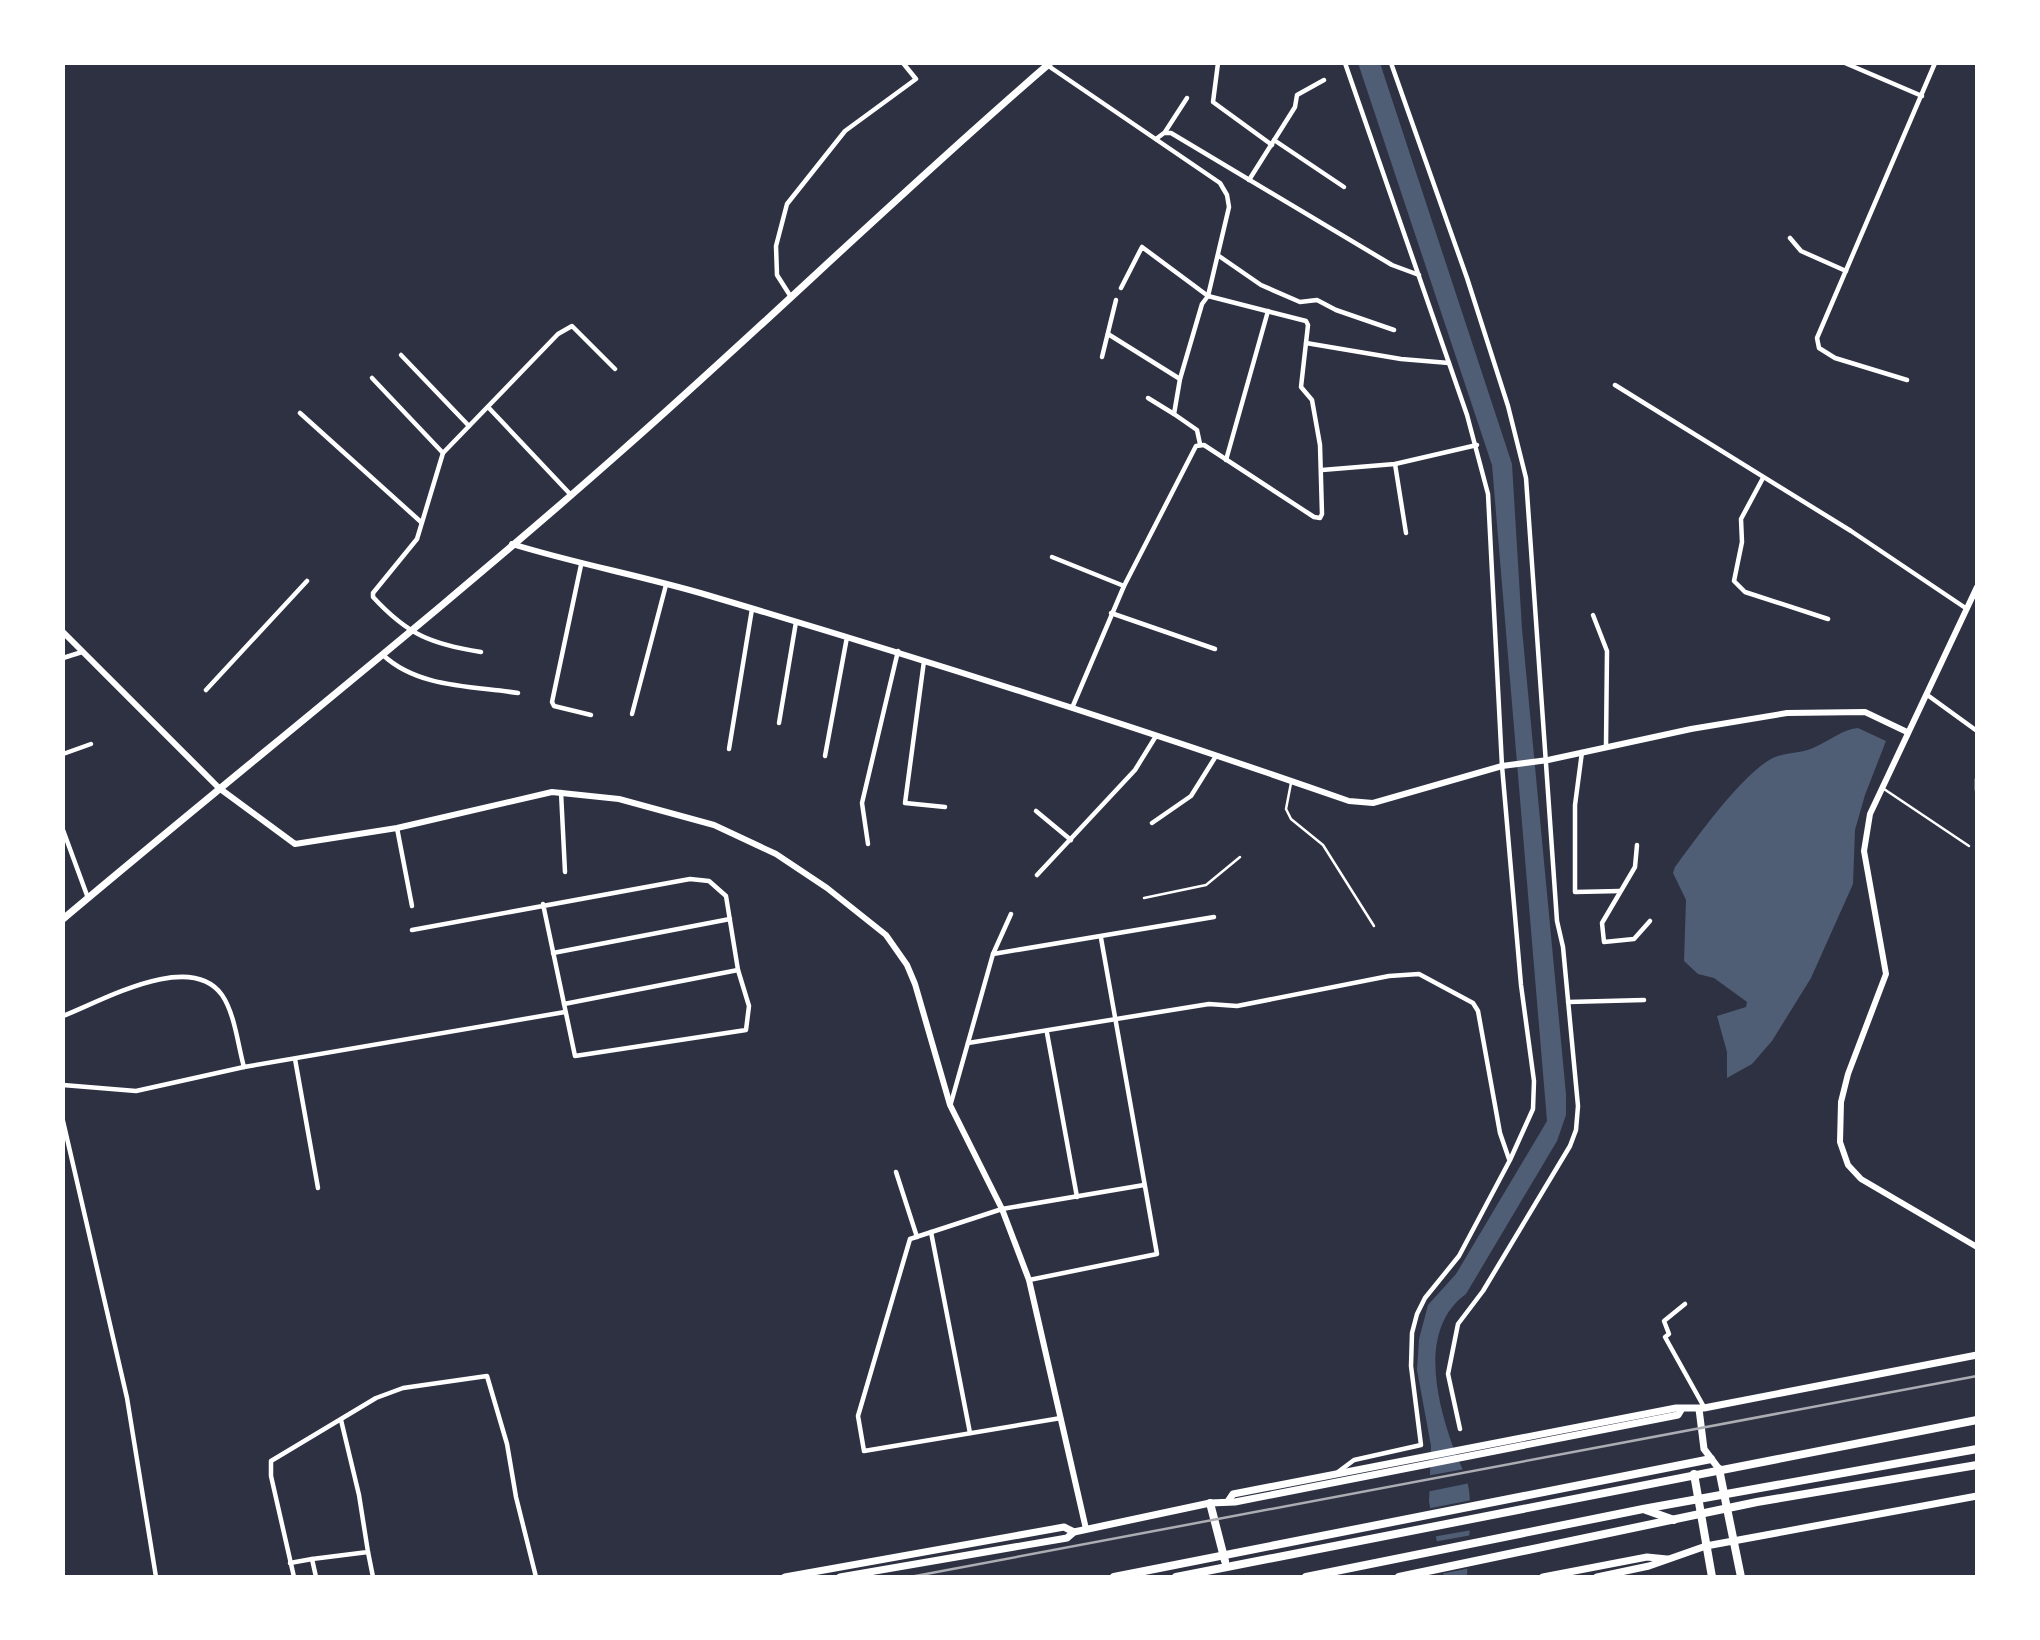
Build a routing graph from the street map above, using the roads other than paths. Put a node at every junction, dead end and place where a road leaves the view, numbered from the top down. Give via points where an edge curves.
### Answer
1 (903, 63) edge
2 (1218, 63) edge
3 (1345, 63) edge
4 (1391, 63) edge
5 (1844, 63) edge
6 (1935, 63) edge
7 (1049, 64) edge
8 (1324, 80) dead end
9 (1922, 96) junction
10 (1187, 98) dead end
11 (1164, 133) junction
12 (1156, 139) junction
13 (1273, 142) junction
14 (1249, 180) junction
15 (1344, 187) dead end
16 (1790, 237) dead end
17 (1219, 256) junction
18 (1846, 271) junction
19 (1420, 275) junction
20 (1121, 288) dead end
21 (1208, 296) junction
22 (792, 298) junction
23 (1116, 300) dead end
24 (1268, 311) junction
25 (1394, 330) dead end
26 (1108, 334) junction
27 (1306, 343) junction
28 (401, 355) dead end
29 (1102, 358) dead end
30 (1449, 363) junction
31 (615, 369) dead end
32 (372, 378) dead end
33 (1180, 379) junction
34 (1907, 380) dead end
35 (1615, 386) dead end
36 (1148, 398) dead end
37 (488, 407) junction
38 (300, 413) dead end
39 (1174, 414) junction
40 (469, 425) junction
41 (1200, 444) junction
42 (1477, 445) junction
43 (443, 453) junction
44 (1226, 460) junction
45 (1395, 464) junction
46 (1322, 470) junction
47 (1763, 478) junction
48 (571, 495) junction
49 (421, 523) junction
50 (1406, 533) dead end
51 (512, 544) junction
52 (1052, 557) dead end
53 (581, 565) junction
54 (307, 581) dead end
55 (666, 585) junction
56 (1124, 586) junction
57 (1977, 587) edge
58 (752, 609) junction
59 (1967, 609) junction
60 (1111, 613) junction
61 (1593, 615) dead end
62 (1828, 619) dead end
63 (796, 622) junction
64 (411, 631) junction
65 (63, 632) edge
66 (847, 637) junction
67 (1215, 649) dead end
68 (84, 651) junction
69 (898, 651) junction
70 (481, 652) dead end
71 (383, 655) junction
72 (63, 658) edge
73 (924, 660) junction
74 (206, 690) dead end
75 (518, 693) dead end
76 (1925, 693) junction
77 (1072, 708) junction
78 (632, 713) dead end
79 (591, 715) dead end
80 (779, 723) dead end
81 (1977, 731) edge
82 (1908, 732) junction
83 (1156, 736) junction
84 (91, 744) dead end
85 (1606, 746) junction
86 (729, 749) dead end
87 (1582, 752) junction
88 (63, 754) edge
89 (825, 756) dead end
90 (1216, 756) junction
91 (1548, 760) junction
92 (1502, 766) junction
93 (1977, 779) edge
94 (1292, 781) junction
95 (219, 788) junction
96 (1881, 788) junction
97 (1977, 790) edge
98 (561, 791) junction
99 (945, 807) dead end
100 (1036, 811) dead end
101 (1152, 823) dead end
102 (397, 828) junction
103 (63, 830) edge
104 (1071, 839) junction
105 (868, 844) dead end
106 (1637, 845) dead end
107 (1969, 846) dead end
108 (1240, 857) dead end
109 (565, 872) dead end
110 (1037, 875) dead end
111 (1620, 891) junction
112 (88, 898) junction
113 (1144, 898) dead end
114 (543, 904) junction
115 (412, 906) dead end
116 (1011, 914) dead end
117 (1214, 917) dead end
118 (63, 919) edge
119 (730, 919) junction
120 (1650, 921) dead end
121 (1374, 926) dead end
122 (412, 930) dead end
123 (1101, 938) junction
124 (553, 953) junction
125 (993, 954) junction
126 (738, 970) junction
127 (1644, 1000) dead end
128 (1568, 1002) junction
129 (564, 1004) junction
130 (565, 1012) junction
131 (63, 1016) edge
132 (1115, 1021) junction
133 (1047, 1033) junction
134 (968, 1043) junction
135 (295, 1059) junction
136 (244, 1068) junction
137 (63, 1085) edge
138 (950, 1105) junction
139 (63, 1121) edge
140 (1510, 1160) junction
141 (896, 1172) dead end
142 (1144, 1185) junction
143 (318, 1188) dead end
144 (1077, 1197) junction
145 (1002, 1209) junction
146 (931, 1232) junction
147 (918, 1237) junction
148 (1977, 1247) edge
149 (1029, 1280) junction
150 (1685, 1304) dead end
151 (1977, 1355) edge
152 (1701, 1409) junction
153 (1061, 1418) junction
154 (341, 1420) junction
155 (1977, 1420) edge
156 (1460, 1429) dead end
157 (970, 1433) junction
158 (1704, 1449) junction
159 (1977, 1449) edge
160 (1711, 1459) junction
161 (1699, 1461) junction
162 (1401, 1465) junction
163 (1977, 1465) edge
164 (1718, 1469) junction
165 (1335, 1474) junction
166 (1694, 1474) junction
167 (1724, 1495) junction
168 (1977, 1496) edge
169 (1229, 1500) junction
170 (1698, 1500) junction
171 (1210, 1503) junction
172 (1643, 1509) junction
173 (1727, 1509) junction
174 (1701, 1515) junction
175 (1674, 1520) junction
176 (1086, 1529) junction
177 (1073, 1532) junction
178 (1734, 1542) junction
179 (1706, 1546) junction
180 (368, 1552) junction
181 (1224, 1556) junction
182 (312, 1559) junction
183 (1672, 1560) junction
184 (290, 1563) junction
185 (1227, 1567) junction
186 (156, 1577) edge
187 (294, 1577) edge
188 (316, 1577) edge
189 (373, 1577) edge
190 (536, 1577) edge
191 (785, 1577) edge
192 (841, 1577) edge
193 (1114, 1577) edge
194 (1176, 1577) edge
195 (1307, 1577) edge
196 (1399, 1577) edge
197 (1543, 1577) edge
198 (1597, 1577) edge
199 (1712, 1577) edge
200 (1741, 1577) edge

1 - 22 street via 916,79 845,131 787,204 776,246 777,275
2 - 13 street via 1213,102
3 - 19 street
4 - 91 street via 1467,278 1526,478
5 - 9 street
6 - 9 street
7 - 12 street
7 - 22 main road via 902,193
8 - 13 street via 1297,95 1295,107
9 - 18 street
10 - 11 street
11 - 12 street
11 - 14 street
12 - 17 street via 1220,183 1227,195 1229,207
13 - 14 street
13 - 15 street
14 - 19 street via 1392,265
16 - 18 street via 1801,251
17 - 21 street
17 - 25 street via 1271,290 1300,302 1317,300
18 - 34 street via 1817,338 1819,348 1835,358
19 - 30 street
20 - 21 street via 1142,247
21 - 24 street
21 - 33 street
22 - 48 main road
23 - 26 street
24 - 27 street via 1306,321
24 - 44 street
26 - 29 street
26 - 33 street
27 - 30 street
27 - 46 street via 1301,387 1312,400
28 - 40 street
30 - 42 street
31 - 37 street via 572,326 558,334
32 - 43 street
33 - 39 street
35 - 47 street
36 - 39 street
37 - 40 street
37 - 48 street
38 - 49 street
39 - 41 street via 1197,430
40 - 43 street
41 - 44 street
41 - 56 street
42 - 45 street
42 - 92 street via 1488,494
43 - 49 street
44 - 46 street via 1318,518
45 - 46 street
45 - 50 street
47 - 59 street
47 - 62 street via 1741,519 1742,542 1734,582 1745,592
48 - 51 main road
49 - 64 street via 417,539 373,595
51 - 53 street
51 - 64 main road
52 - 56 street
53 - 55 street
53 - 79 street via 552,702
54 - 74 street
55 - 58 street
55 - 78 street
56 - 60 street
57 - 59 street
58 - 63 street
58 - 86 street
59 - 76 street
60 - 67 street
60 - 77 street
61 - 85 street via 1606,651
63 - 66 street
63 - 80 street
64 - 70 street via 439,645
64 - 71 main road
65 - 68 street
66 - 69 street
66 - 89 street
68 - 72 street
68 - 95 street
69 - 73 street
69 - 105 street via 862,803
71 - 75 street via 398,670 416,678
71 - 95 main road
73 - 77 street
73 - 99 street via 905,803
76 - 81 street
76 - 82 street
77 - 83 street
82 - 85 street via 1865,712 1825,710
82 - 96 street
83 - 90 street
83 - 104 street via 1135,770
84 - 88 street
85 - 87 street
87 - 91 street
87 - 111 street via 1575,805 1575,892
90 - 94 street
90 - 101 street via 1191,796
91 - 92 street
91 - 128 street via 1557,921
92 - 94 street via 1373,803 1349,801
92 - 140 street via 1534,1097 1528,1123
93 - 97 street
94 - 121 lane via 1286,809 1291,819 1324,845
95 - 102 street via 295,844
95 - 112 main road
96 - 107 lane
96 - 148 street via 1870,814 1864,852 1886,974 1848,1074 1841,1102 1840,1142 1848,1165 1861,1179
98 - 102 street
98 - 109 street
98 - 138 street via 619,799 737,833 791,864 869,921 886,935 907,965
100 - 104 street
102 - 115 street
103 - 112 street
104 - 110 street
106 - 111 street via 1635,867
108 - 113 lane via 1206,885
111 - 120 street via 1602,923 1604,942 1634,939
112 - 118 main road
114 - 119 street via 690,879 709,881 726,896
114 - 122 street
114 - 124 street
116 - 125 street
117 - 123 street
119 - 124 street
119 - 126 street
123 - 125 street
123 - 132 street
124 - 129 street
125 - 134 street
126 - 129 street
126 - 130 street via 749,1006 746,1030 575,1056
127 - 128 street
128 - 156 street via 1576,1130 1544,1193 1458,1324 1448,1374
129 - 130 street
130 - 135 street
131 - 136 street via 167,976 186,975 209,984 223,997
132 - 133 street
132 - 140 street via 1205,1005 1237,1006 1389,976 1428,977 1473,1003 1478,1011 1500,1133
132 - 142 street
133 - 134 street
133 - 144 street
134 - 138 street
135 - 136 street
135 - 143 street
136 - 137 street via 136,1091
138 - 145 street
139 - 186 street via 127,1398
140 - 165 street via 1459,1256 1417,1314 1411,1366 1420,1444 1354,1460
141 - 147 street
142 - 144 street
142 - 149 street via 1157,1254
144 - 145 street
145 - 146 street
145 - 149 street
146 - 147 street
146 - 157 street
147 - 157 street via 910,1239 858,1416 864,1451
149 - 153 street
150 - 152 street via 1664,1321 1669,1334 1665,1337
151 - 152 main road
152 - 158 main road
152 - 162 main road
153 - 157 street
153 - 176 street
154 - 180 street
154 - 184 street via 271,1461
154 - 190 street via 403,1388 487,1376 505,1432
155 - 164 main road
158 - 160 main road
158 - 161 main road
159 - 167 main road
160 - 161 main road
160 - 164 main road
161 - 166 main road
161 - 181 main road
162 - 165 main road
162 - 169 main road
163 - 173 main road
164 - 166 main road
164 - 167 main road
165 - 169 main road via 1233,1494
166 - 170 main road
166 - 185 main road
167 - 170 main road
167 - 173 main road
168 - 178 main road
169 - 171 main road
170 - 172 main road
170 - 174 main road
171 - 176 main road
171 - 181 main road
172 - 175 main road
172 - 195 main road
173 - 174 main road
173 - 178 main road
174 - 175 main road
174 - 179 main road
175 - 196 main road
176 - 177 main road
177 - 191 main road via 1064,1527
177 - 192 main road via 1067,1538
178 - 179 main road
178 - 200 main road
179 - 183 main road
179 - 199 main road
180 - 182 street
180 - 189 street
181 - 185 main road
181 - 193 main road
182 - 184 street
182 - 188 street
183 - 197 main road via 1647,1557
183 - 198 main road
184 - 187 street
185 - 194 main road

